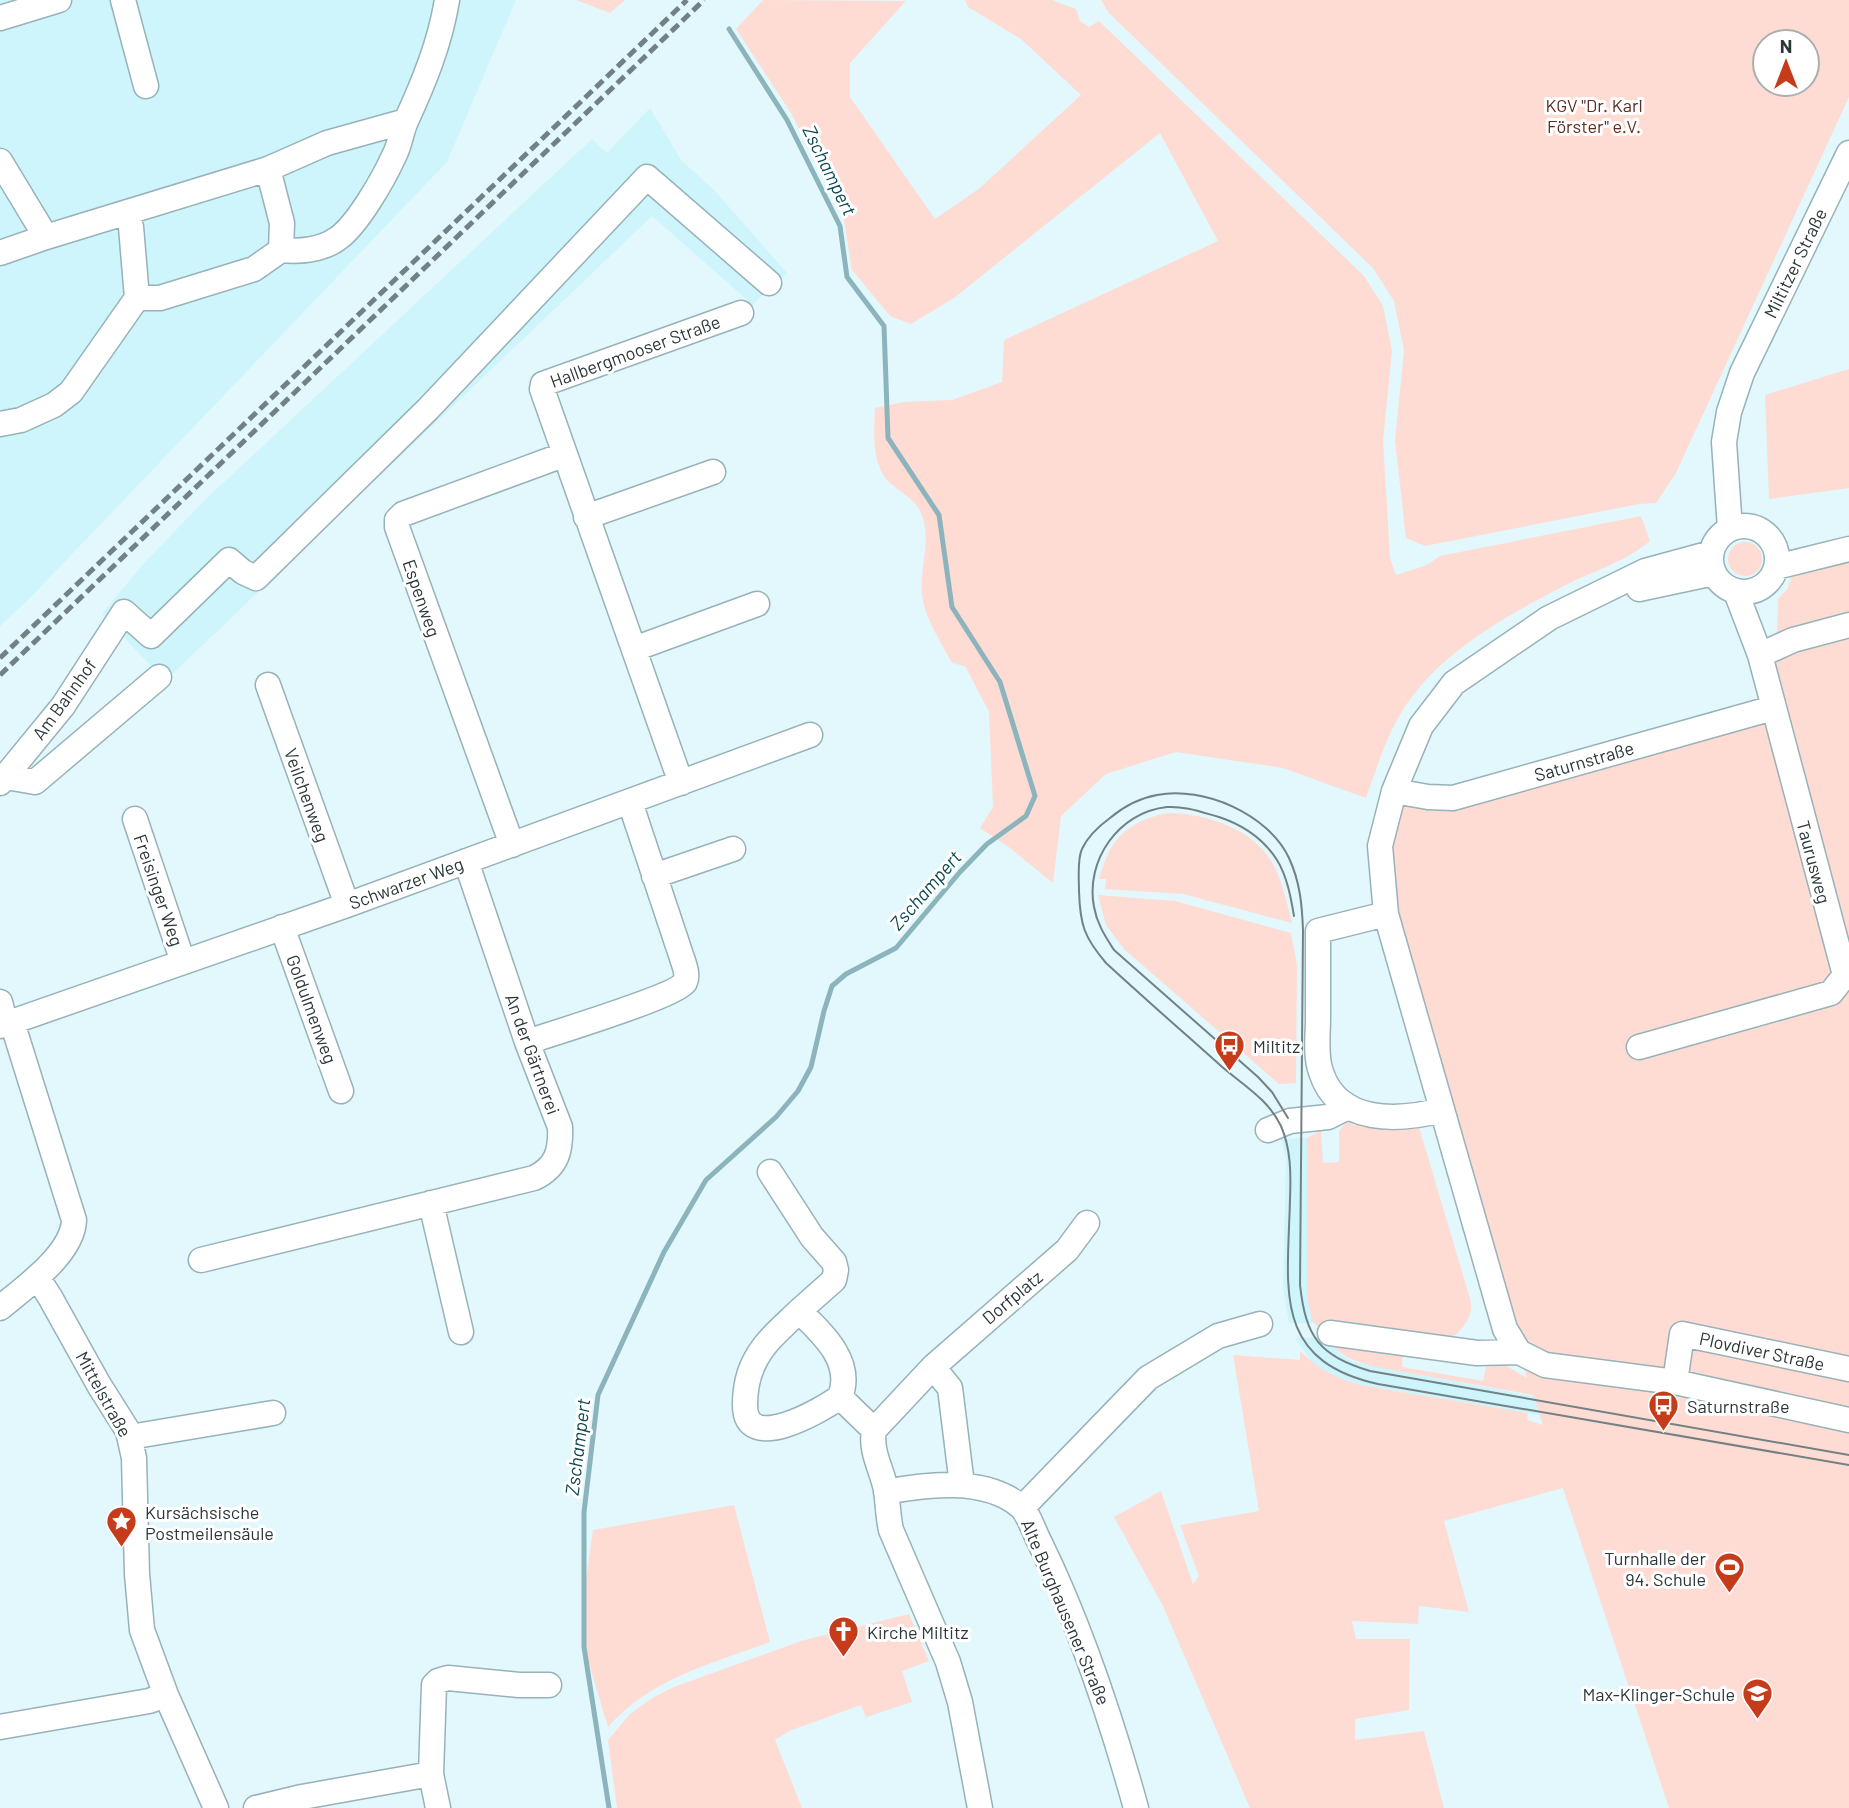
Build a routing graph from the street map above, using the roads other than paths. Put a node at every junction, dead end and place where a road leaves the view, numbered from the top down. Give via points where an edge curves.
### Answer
1 (59, 0) edge
2 (122, 0) edge
3 (447, 0) edge
4 (0, 18) edge
5 (146, 86) dead end
6 (406, 121) junction
7 (1849, 153) edge
8 (0, 161) edge
9 (268, 169) junction
10 (127, 212) junction
11 (46, 237) junction
12 (281, 250) junction
13 (0, 253) edge
14 (769, 284) dead end
15 (137, 298) junction
16 (741, 313) dead end
17 (0, 424) edge
18 (563, 456) junction
19 (713, 472) dead end
20 (586, 517) junction
21 (1740, 528) junction
22 (1849, 543) edge
23 (1849, 549) edge
24 (1775, 557) junction
25 (1712, 563) junction
26 (1746, 591) junction
27 (758, 604) dead end
28 (1849, 625) edge
29 (634, 649) junction
30 (1760, 655) junction
31 (159, 677) dead end
32 (268, 685) dead end
33 (1773, 708) junction
34 (810, 735) dead end
35 (3, 780) edge
36 (681, 783) junction
37 (1394, 791) junction
38 (630, 802) junction
39 (135, 819) dead end
40 (512, 845) junction
41 (733, 849) dead end
42 (466, 861) junction
43 (654, 876) junction
44 (347, 905) junction
45 (1386, 914) junction
46 (282, 927) junction
47 (183, 962) junction
48 (4, 1017) edge
49 (527, 1042) junction
50 (1639, 1047) dead end
51 (341, 1091) dead end
52 (1348, 1107) junction
53 (1442, 1110) junction
54 (1268, 1130) dead end
55 (771, 1172) dead end
56 (431, 1203) junction
57 (1087, 1223) dead end
58 (201, 1260) dead end
59 (37, 1277) junction
60 (0, 1308) edge
61 (799, 1311) junction
62 (1260, 1324) dead end
63 (461, 1332) dead end
64 (1330, 1333) dead end
65 (1519, 1352) junction
66 (933, 1367) junction
67 (1849, 1369) edge
68 (1675, 1382) junction
69 (840, 1398) junction
70 (273, 1413) dead end
71 (1849, 1420) edge
72 (874, 1430) junction
73 (130, 1437) junction
74 (962, 1485) junction
75 (886, 1492) junction
76 (1023, 1508) junction
77 (550, 1685) dead end
78 (166, 1695) junction
79 (0, 1727) edge
80 (431, 1774) junction
81 (216, 1808) edge
82 (256, 1808) edge
83 (438, 1808) edge
84 (981, 1808) edge
85 (1136, 1808) edge

1 - 4 street
2 - 5 street
3 - 6 street via 435,50
6 - 9 street via 327,143
6 - 12 street via 395,155 346,231 323,246
7 - 21 street, Miltitzer Straße via 1742,373
8 - 11 street
9 - 10 street
9 - 12 street via 282,223
10 - 11 street
10 - 15 street
11 - 13 street
12 - 15 street via 254,269 160,298
14 - 35 street, Am Bahnhof via 646,177 428,409 256,578 229,560 151,636 124,612 62,706
15 - 17 street via 71,392 21,420
16 - 18 street, Hallbergmooser Straße via 543,384
18 - 20 street, Hallbergmooser Straße
18 - 40 street, Espenweg via 397,520
19 - 20 street
20 - 29 street, Hallbergmooser Straße
21 - 24 street via 1765,535
21 - 25 street via 1718,538
22 - 24 street
23 - 24 street
24 - 26 street via 1769,581
25 - 26 street via 1723,585
25 - 37 street via 1549,618 1454,683 1421,726
26 - 30 street, Taurusweg
27 - 29 street
28 - 30 street via 1793,640
29 - 36 street, Hallbergmooser Straße
30 - 33 street, Taurusweg
31 - 35 street via 35,782
32 - 44 street, Veilchenweg
33 - 37 street, Saturnstraße via 1453,798
33 - 50 street, Taurusweg via 1845,975 1831,993
34 - 36 street, Schwarzer Weg
36 - 38 street, Schwarzer Weg
37 - 45 street via 1380,846
38 - 40 street, Schwarzer Weg
38 - 43 street
39 - 47 street, Freisinger Weg
40 - 42 street, Schwarzer Weg
41 - 43 street
42 - 44 street, Schwarzer Weg
42 - 49 street, An der Gärtnerei
43 - 49 street via 683,961 684,984
44 - 46 street, Schwarzer Weg
45 - 52 street via 1318,931 1320,1071 1327,1086
45 - 53 street
46 - 47 street, Schwarzer Weg
46 - 51 street, Goldulmenweg
47 - 48 street, Schwarzer Weg
48 - 59 street via 74,1220 74,1232 66,1245
49 - 56 street, An der Gärtnerei via 560,1127 556,1160 534,1178
52 - 53 street via 1363,1114 1404,1118
52 - 54 street via 1328,1117 1290,1121
53 - 65 street via 1505,1329
55 - 61 street via 836,1270 834,1280
56 - 58 street, An der Gärtnerei
56 - 63 street
57 - 66 street, Dorfplatz via 1067,1250
59 - 60 street
59 - 73 street, Mittelstraße
61 - 69 street via 843,1367
61 - 69 street via 755,1359 745,1394 750,1424 759,1429 777,1428
62 - 76 street, Alte Burghausener Straße via 1217,1336 1148,1378
64 - 65 street via 1477,1353
65 - 68 street via 1545,1364
66 - 72 street, Dorfplatz
66 - 74 street via 950,1388
67 - 68 street, Plovdiver Straße via 1682,1334
68 - 71 street
69 - 72 street
70 - 73 street
72 - 75 street via 871,1443
73 - 78 street, Mittelstraße via 139,1615
74 - 75 street
74 - 76 street
75 - 84 street via 891,1530 961,1702
76 - 85 street, Alte Burghausener Straße via 1111,1718
77 - 80 street via 438,1681 432,1692
78 - 79 street
78 - 81 street, Mittelstraße
80 - 82 street
80 - 83 street

